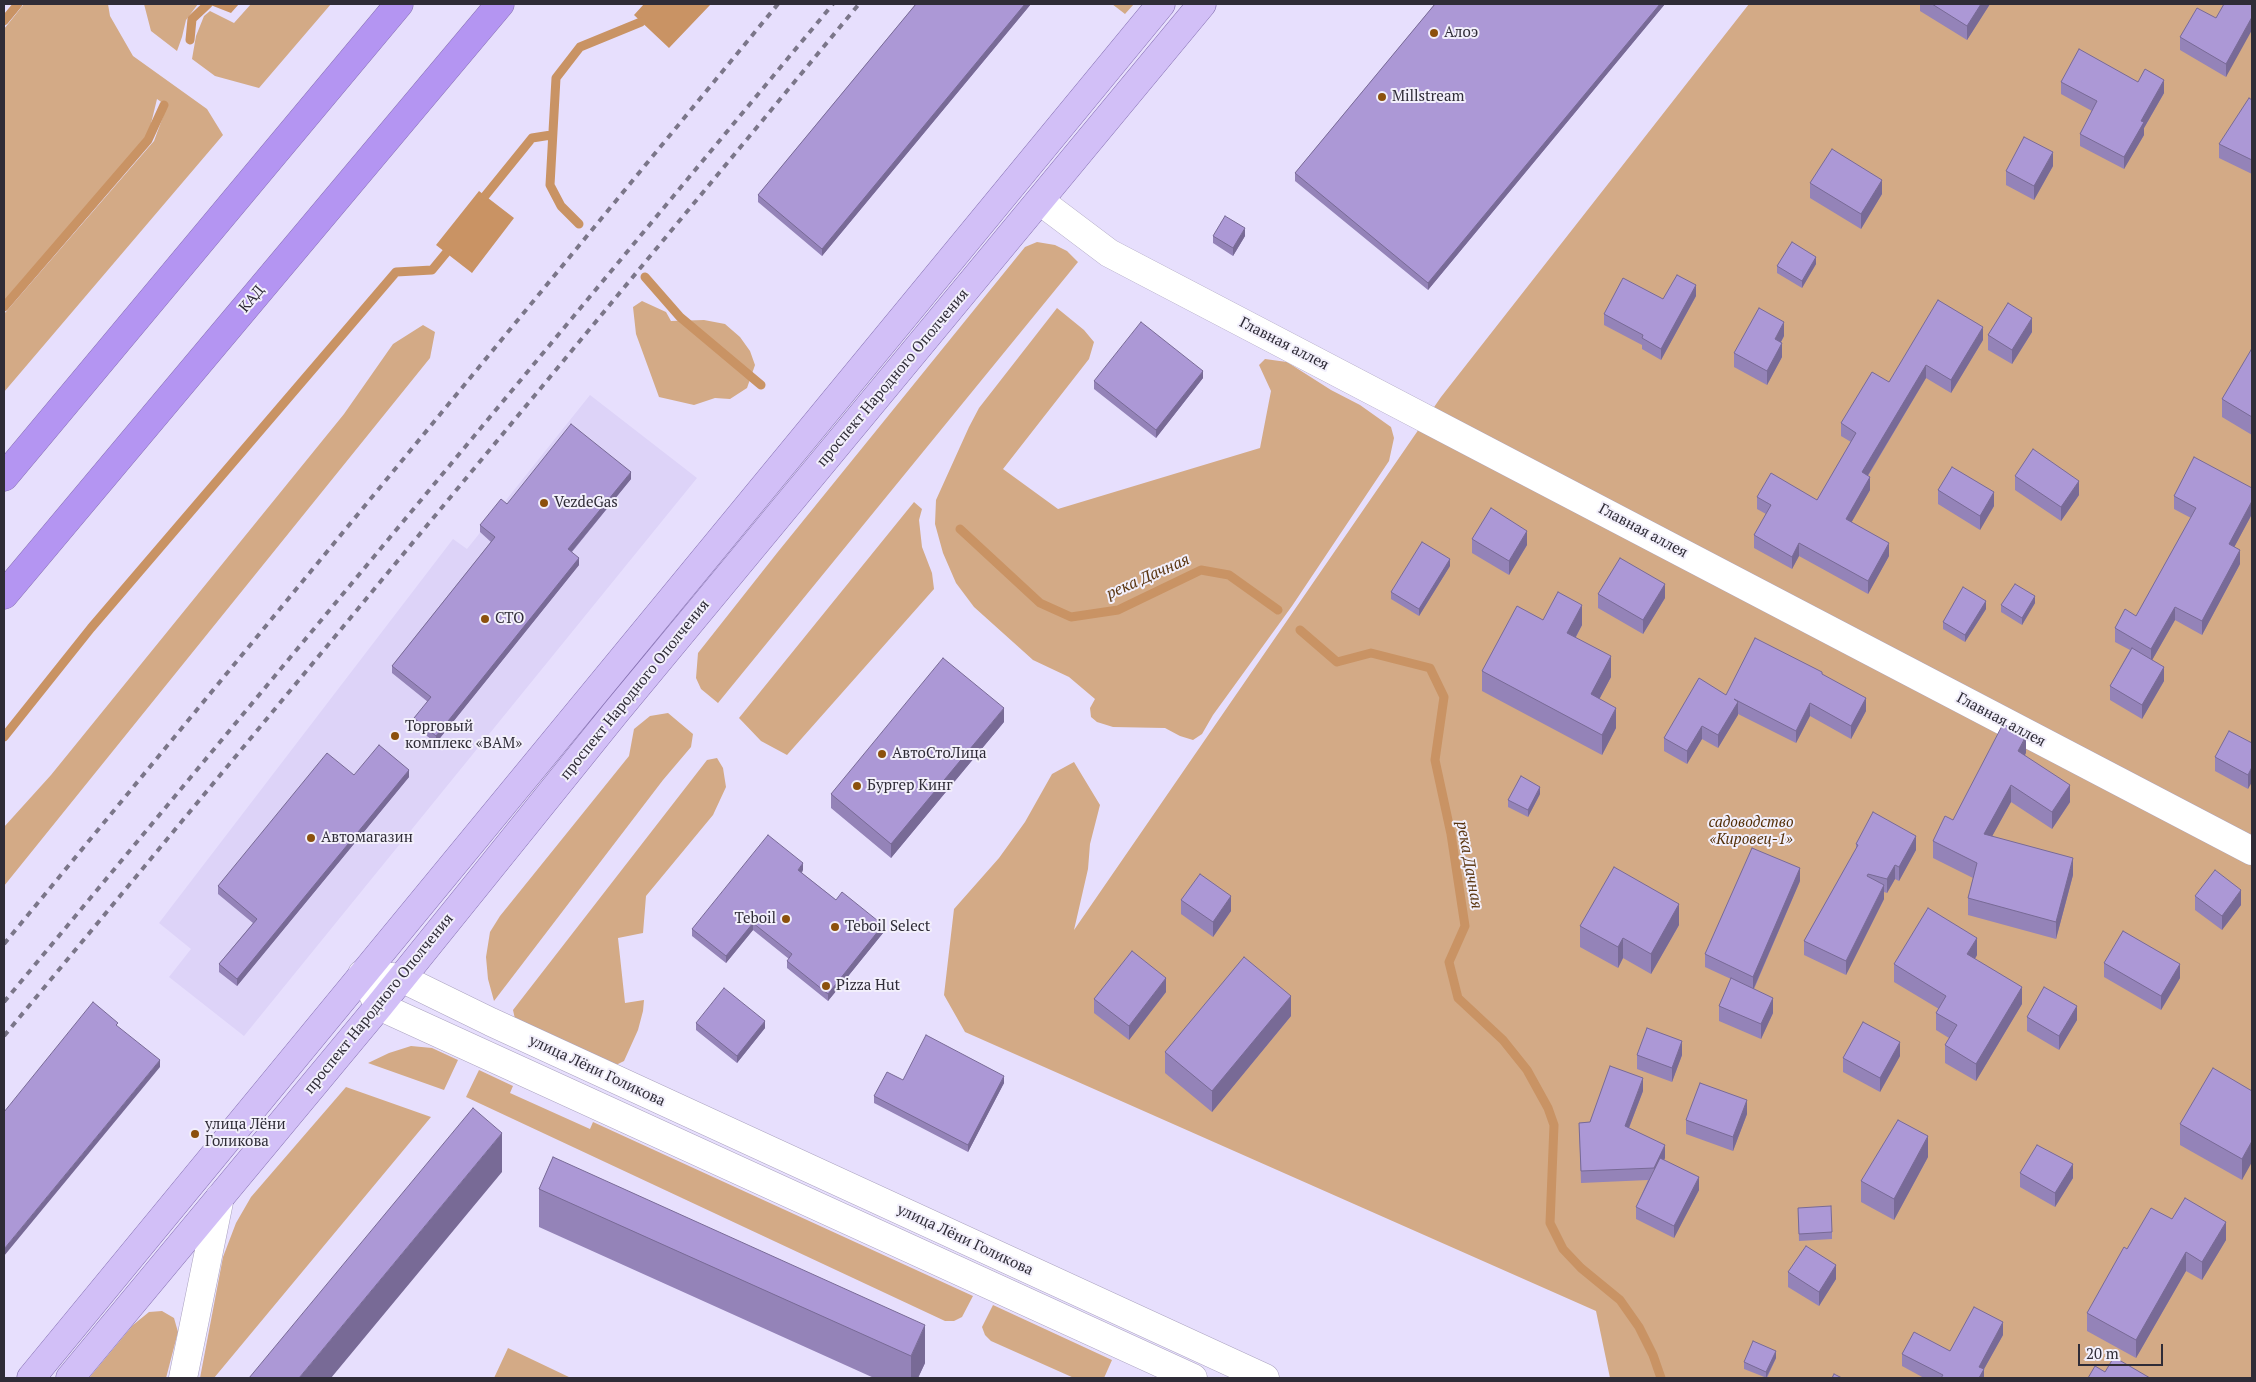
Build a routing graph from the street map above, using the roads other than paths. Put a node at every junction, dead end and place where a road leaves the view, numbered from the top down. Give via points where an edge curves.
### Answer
1 (399, 4) edge
2 (500, 4) edge
3 (1161, 4) edge
4 (1202, 4) edge
5 (1040, 201) junction
6 (4, 477) edge
7 (4, 595) edge
8 (2252, 851) edge
9 (362, 974) junction
10 (401, 978) junction
11 (379, 1006) junction
12 (220, 1197) junction
13 (31, 1378) edge
14 (70, 1378) edge
15 (183, 1378) edge
16 (1193, 1378) edge
17 (1265, 1378) edge

1 - 6 highway
2 - 7 highway, КАД
3 - 9 main road, проспект Народного Ополчения
4 - 5 main road, проспект Народного Ополчения
5 - 8 street, Главная аллея via 1117,257
5 - 10 main road, проспект Народного Ополчения via 616,712
9 - 10 street, улица Лёни Голикова
9 - 11 street
9 - 13 main road, проспект Народного Ополчения
10 - 11 main road, проспект Народного Ополчения
10 - 17 street, улица Лёни Голикова
11 - 12 main road, проспект Народного Ополчения
11 - 16 street, улица Лёни Голикова
12 - 14 main road, проспект Народного Ополчения
12 - 15 street

